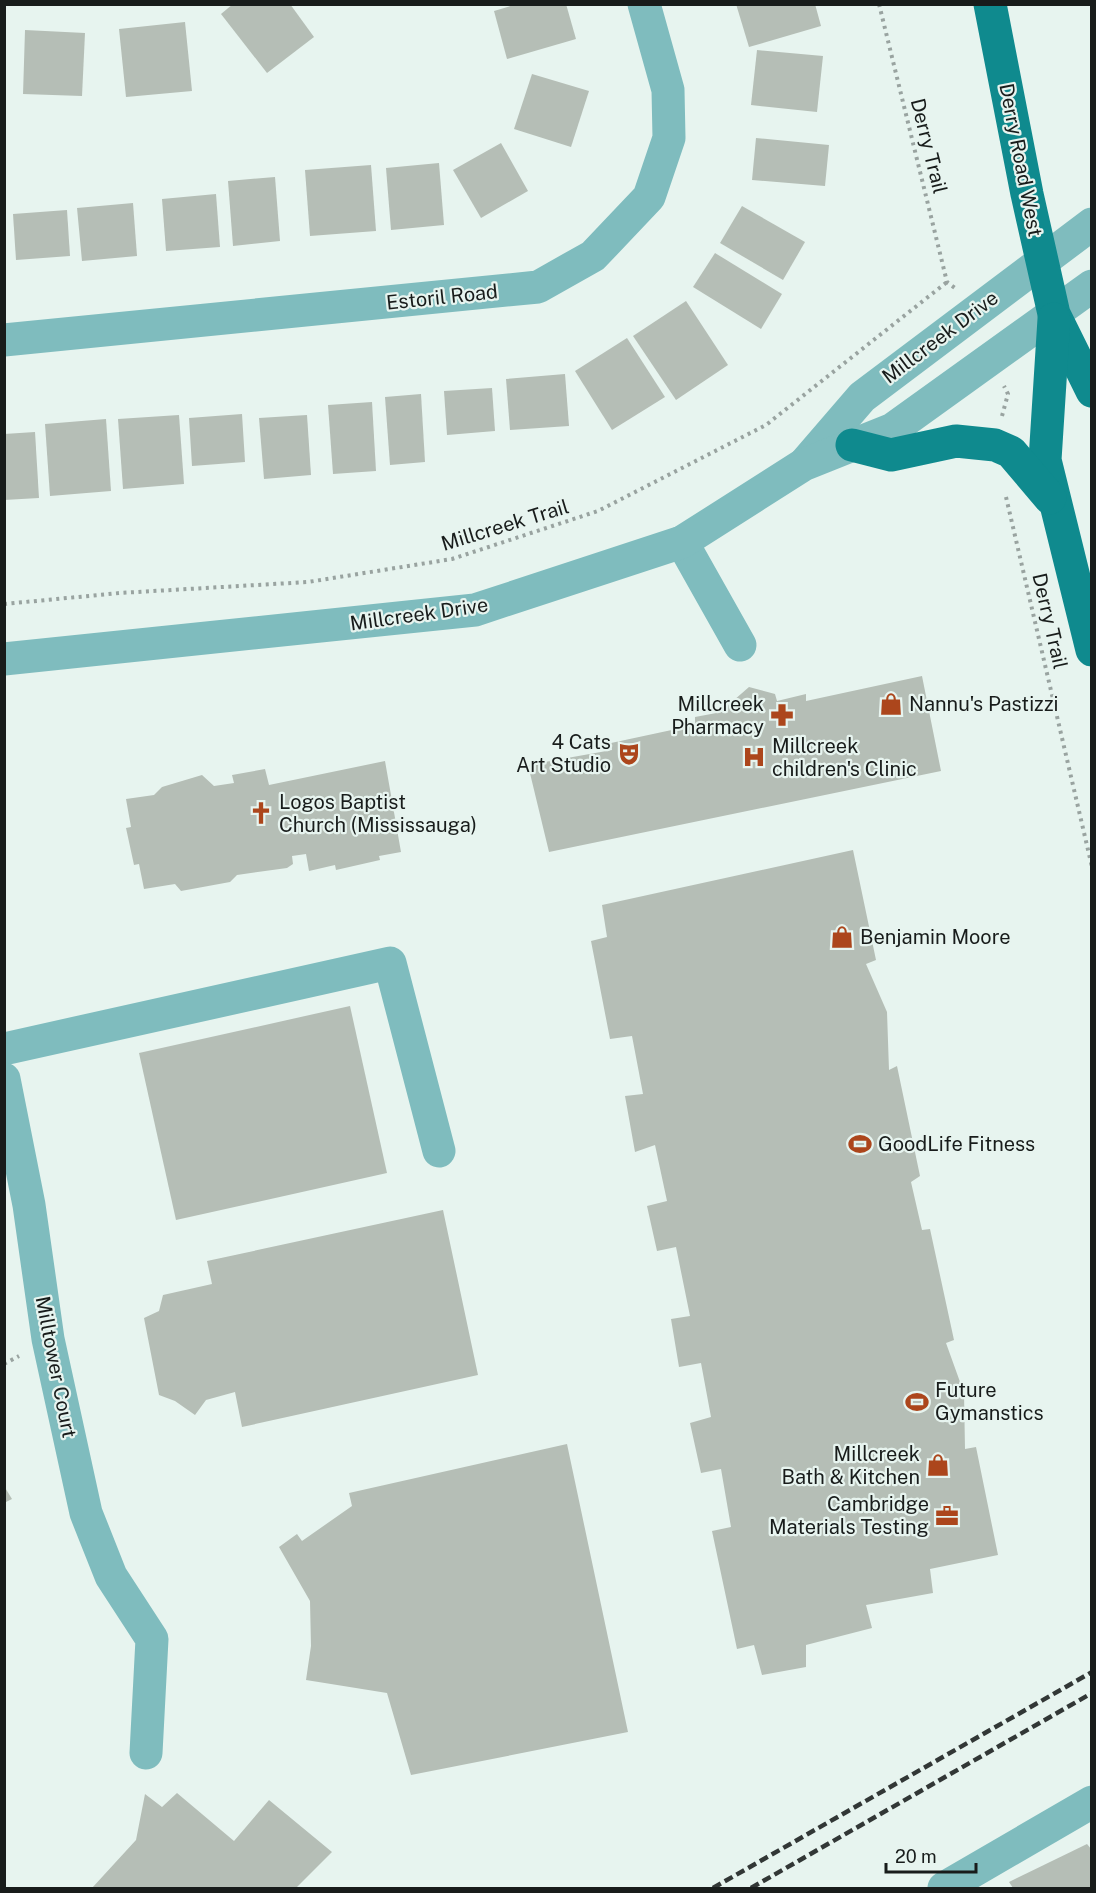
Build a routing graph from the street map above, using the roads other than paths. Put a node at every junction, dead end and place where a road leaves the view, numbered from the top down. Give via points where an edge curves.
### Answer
1 (644, 4) edge
2 (990, 4) edge
3 (1092, 224) edge
4 (1041, 261) junction
5 (1092, 286) edge
6 (1054, 314) junction
7 (4, 340) edge
8 (1092, 391) edge
9 (852, 445) junction
10 (803, 465) junction
11 (1055, 505) junction
12 (682, 542) junction
13 (740, 645) dead end
14 (1092, 650) edge
15 (4, 659) edge
16 (4, 1049) edge
17 (4, 1079) edge
18 (439, 1151) dead end
19 (146, 1753) dead end
20 (1092, 1802) edge
21 (987, 1878) edge
22 (944, 1888) edge

1 - 7 street, Estoril Road via 668,90 669,138 649,197 593,256 538,287
2 - 4 main road, Derry Road West
3 - 4 street, Millcreek Drive
4 - 6 main road, Derry Road West
4 - 10 street, Millcreek Drive via 862,397
5 - 6 street, Millcreek Drive
6 - 8 main road, Derry Road West
6 - 9 street, Millcreek Drive via 893,429
6 - 11 main road, Derry Road West via 1045,460
9 - 10 street, Millcreek Drive
9 - 11 main road via 891,455 956,441 994,444 1011,452
10 - 12 street, Millcreek Drive
11 - 14 main road, Derry Road West
12 - 13 street
12 - 15 street, Millcreek Drive via 475,610
16 - 18 street via 390,963
17 - 19 street, Milltower Court via 48,1339 86,1513 111,1576 152,1639
20 - 21 street
21 - 22 street

